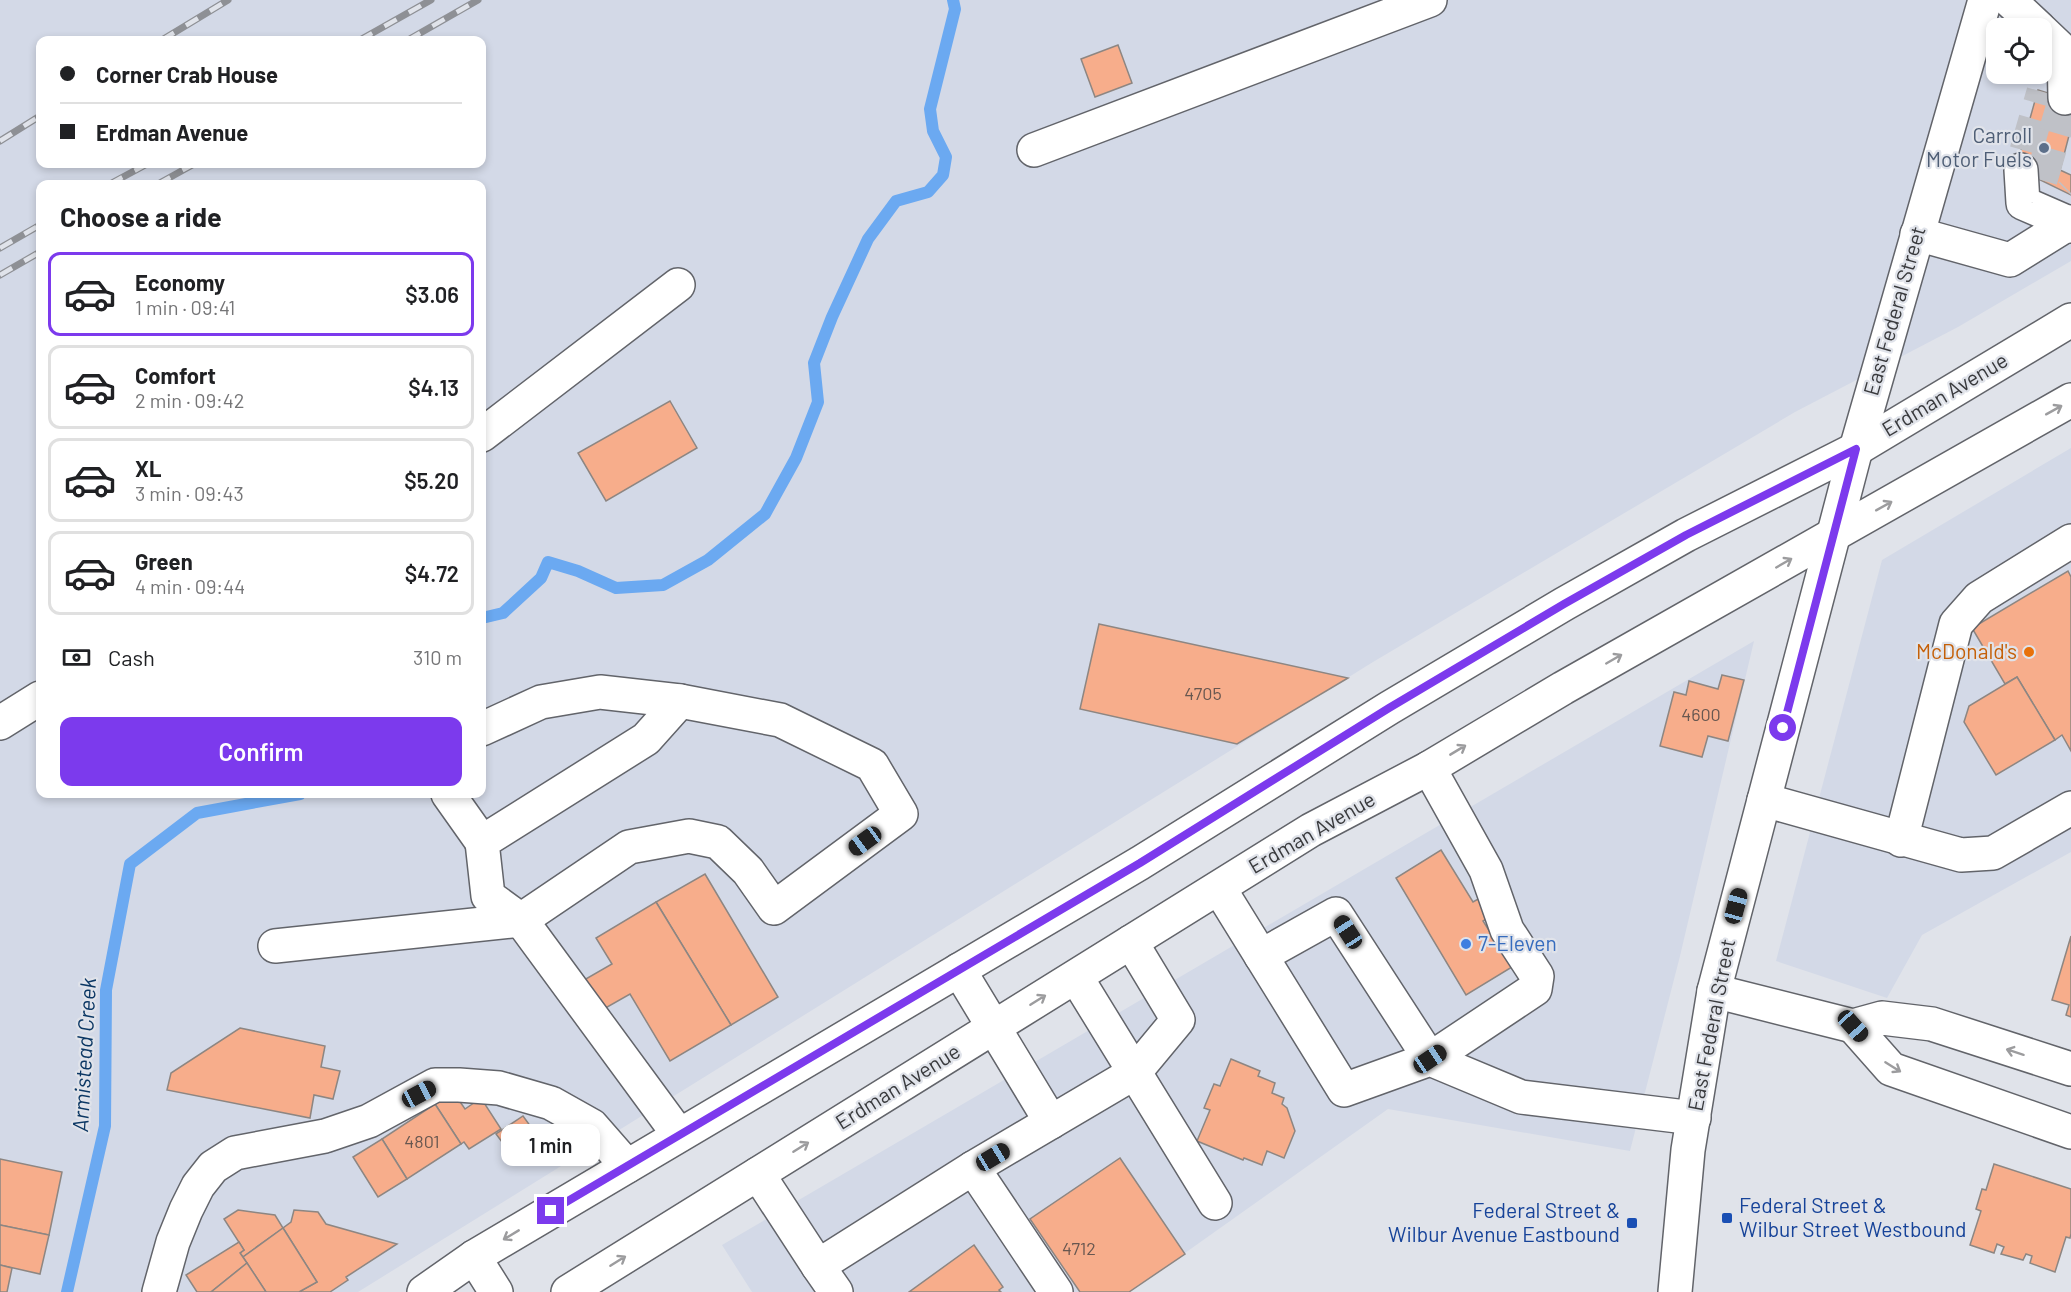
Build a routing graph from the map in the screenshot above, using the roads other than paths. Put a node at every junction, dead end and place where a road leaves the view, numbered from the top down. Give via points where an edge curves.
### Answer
1 (1430, 0) edge
2 (1985, 0) edge
3 (2009, 0) edge
4 (2054, 39) edge
5 (2054, 95) tunnel mouth
6 (1034, 150) dead end
7 (2051, 204) tunnel mouth
8 (1917, 234) junction
9 (678, 285) dead end
10 (2071, 320) edge
11 (2071, 400) edge
12 (486, 432) edge
13 (1856, 449) junction
14 (1833, 535) junction
15 (2071, 541) edge
16 (36, 700) edge
17 (680, 700) junction
18 (0, 723) edge
19 (486, 727) edge
20 (1429, 768) junction
21 (2071, 785) edge
22 (451, 798) edge
23 (1764, 800) junction
24 (2071, 808) edge
25 (1901, 840) junction
26 (482, 842) junction
27 (1960, 855) junction
28 (1219, 888) junction
29 (521, 920) junction
30 (1131, 942) junction
31 (275, 946) dead end
32 (1261, 956) junction
33 (958, 970) junction
34 (1076, 977) junction
35 (1714, 991) junction
36 (1853, 1026) junction
37 (994, 1028) junction
38 (1430, 1059) junction
39 (2071, 1069) edge
40 (1134, 1073) junction
41 (1694, 1119) junction
42 (1051, 1122) junction
43 (2071, 1132) edge
44 (680, 1135) junction
45 (627, 1166) junction
46 (973, 1168) junction
47 (758, 1174) junction
48 (1215, 1203) dead end
49 (474, 1257) junction
50 (818, 1266) junction
51 (159, 1292) edge
52 (424, 1292) edge
53 (496, 1292) edge
54 (568, 1292) edge
55 (836, 1292) edge
56 (1056, 1292) edge
57 (1675, 1292) edge

1 - 6 main road
2 - 8 main road, East Federal Street
3 - 4 main road
4 - 5 main road
7 - 8 main road via 2010,260
8 - 13 main road, East Federal Street
9 - 12 main road
10 - 13 main road, Erdman Avenue
14 -> 11 main road, Erdman Avenue
13 - 14 main road, East Federal Street
13 - 33 main road, Erdman Avenue via 1686,535 1564,604
20 -> 14 main road, Erdman Avenue
14 - 23 main road, East Federal Street
15 - 25 main road via 1979,598 1956,624
16 - 18 main road
17 - 19 main road via 600,692 541,702
17 - 26 main road via 645,739
17 - 29 main road via 780,720 872,765 901,814 774,908 748,871 718,842 689,836 629,847
20 - 28 main road, Erdman Avenue via 1311,830
20 - 38 main road via 1486,870 1507,930 1537,976 1535,989
21 - 27 main road via 1978,837
22 - 26 main road
23 - 25 main road
23 - 35 main road, East Federal Street
24 - 27 main road via 1993,854
25 - 27 main road
26 - 29 main road via 488,896
28 - 30 main road, Erdman Avenue
28 - 32 main road
29 - 31 main road
29 - 44 main road
30 - 34 main road, Erdman Avenue
30 - 40 main road via 1178,1020
32 - 38 main road via 1344,1090
32 - 38 main road via 1336,914
33 - 37 main road
33 - 44 main road, Erdman Avenue
37 -> 34 main road, Erdman Avenue
34 - 40 main road
35 - 36 main road
35 - 41 main road, East Federal Street
39 -> 36 main road via 1932,1024 1882,1018
36 -> 43 main road via 1891,1069
37 - 42 main road
47 -> 37 main road, Erdman Avenue
38 - 41 main road via 1521,1097
40 - 42 main road
40 - 48 main road
41 - 57 main road, East Federal Street
42 - 46 main road
44 - 45 main road, Erdman Avenue
45 -> 49 main road, Erdman Avenue
45 - 51 main road via 592,1126 551,1103 499,1088 435,1085 369,1121 325,1137 235,1153 213,1167 186,1210
46 - 50 main road
46 - 56 main road
47 - 50 main road
54 -> 47 main road, Erdman Avenue
49 - 52 main road, Erdman Avenue
49 - 53 main road
50 - 55 main road

